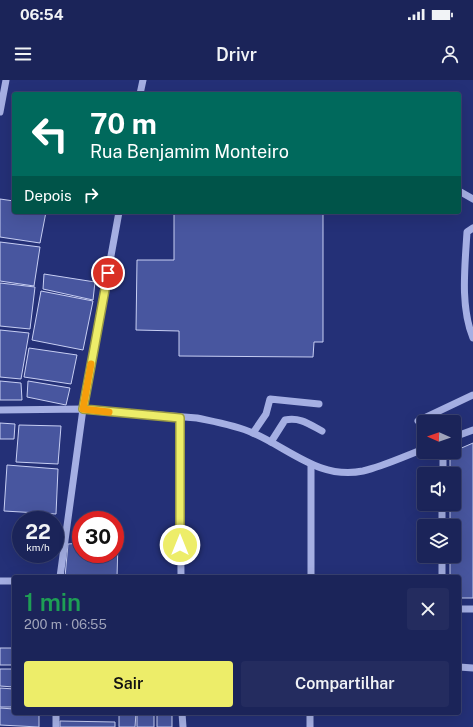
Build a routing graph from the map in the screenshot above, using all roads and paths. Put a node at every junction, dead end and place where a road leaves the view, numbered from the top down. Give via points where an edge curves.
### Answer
1 (6, 80) edge
2 (142, 80) edge
3 (140, 92) edge
4 (0, 112) edge
5 (461, 192) edge
6 (473, 199) edge
7 (119, 214) edge
8 (473, 228) edge
9 (473, 338) edge
10 (473, 395) edge
11 (319, 404) dead end
12 (83, 409) junction
13 (0, 410) edge
14 (431, 415) edge
15 (180, 418) junction
16 (473, 430) edge
17 (322, 431) dead end
18 (253, 433) junction
19 (461, 434) edge
20 (271, 442) junction
21 (417, 451) edge
22 (311, 466) junction
23 (442, 563) edge
24 (60, 575) edge
25 (181, 575) edge
26 (310, 575) edge
27 (442, 575) edge
28 (0, 581) edge
29 (12, 581) edge
30 (461, 609) edge
31 (473, 609) edge
32 (461, 667) edge
33 (473, 668) edge
34 (56, 715) edge
35 (182, 715) edge
36 (310, 715) edge
37 (56, 727) edge
38 (183, 727) edge
39 (310, 727) edge

1 - 4 street
2 - 3 street
5 - 6 street
7 - 12 street
8 - 9 street via 467,232 464,277 469,328
10 - 14 street
11 - 18 street via 270,400 266,414
12 - 13 street
12 - 15 street
12 - 24 street
15 - 18 street via 214,421
15 - 25 street
16 - 19 street
17 - 20 street via 300,420 285,420
18 - 20 street
20 - 22 street
21 - 22 street via 364,471 342,472
22 - 26 street
23 - 27 street
28 - 29 street
30 - 31 street
32 - 33 street
34 - 37 street
35 - 38 street
36 - 39 street

